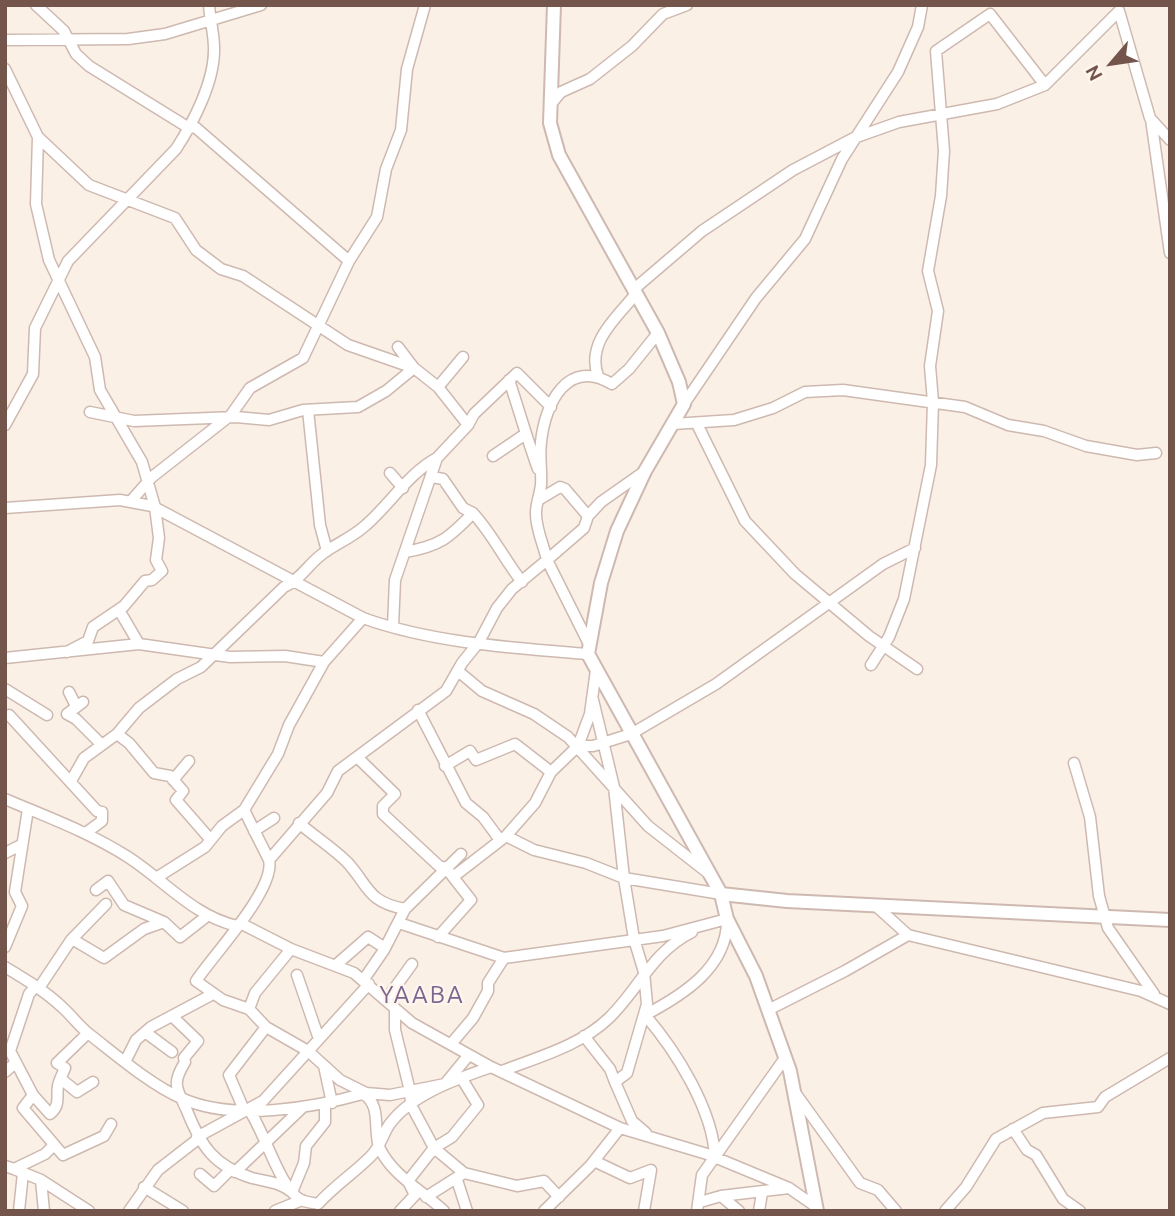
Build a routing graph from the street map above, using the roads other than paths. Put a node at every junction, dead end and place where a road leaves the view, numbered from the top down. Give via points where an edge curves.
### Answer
1 (36, 5) edge
2 (209, 5) edge
3 (261, 5) edge
4 (425, 5) edge
5 (554, 5) edge
6 (687, 5) edge
7 (922, 5) edge
8 (933, 5) edge
9 (1121, 7) edge
10 (920, 17) junction
11 (210, 22) junction
12 (68, 38) junction
13 (5, 40) edge
14 (5, 69) edge
15 (1045, 85) junction
16 (550, 106) junction
17 (943, 112) junction
18 (1150, 118) junction
19 (189, 128) junction
20 (37, 137) junction
21 (854, 138) junction
22 (1170, 140) edge
23 (127, 201) junction
24 (1170, 253) edge
25 (349, 261) junction
26 (58, 280) junction
27 (634, 293) junction
28 (319, 326) junction
29 (658, 333) junction
30 (398, 347) dead end
31 (463, 357) dead end
32 (414, 368) junction
33 (598, 376) junction
34 (509, 380) junction
35 (438, 387) junction
36 (933, 402) junction
37 (684, 404) junction
38 (551, 407) junction
39 (308, 410) junction
40 (90, 412) dead end
41 (118, 418) junction
42 (228, 418) junction
43 (673, 424) junction
44 (697, 424) junction
45 (5, 425) edge
46 (467, 425) junction
47 (524, 435) junction
48 (1156, 453) dead end
49 (493, 456) dead end
50 (437, 458) junction
51 (645, 471) junction
52 (390, 473) dead end
53 (432, 477) junction
54 (541, 477) junction
55 (148, 482) junction
56 (403, 488) junction
57 (540, 499) junction
58 (130, 502) junction
59 (5, 508) edge
60 (155, 508) junction
61 (473, 513) junction
62 (588, 516) junction
63 (915, 548) junction
64 (327, 551) junction
65 (405, 552) junction
66 (547, 560) junction
67 (296, 582) junction
68 (522, 582) junction
69 (832, 601) junction
70 (119, 610) junction
71 (363, 618) junction
72 (393, 626) junction
73 (479, 642) junction
74 (139, 644) junction
75 (884, 646) junction
76 (589, 650) junction
77 (67, 652) junction
78 (212, 655) junction
79 (5, 658) edge
80 (324, 662) junction
81 (871, 665) dead end
82 (917, 668) dead end
83 (596, 670) junction
84 (458, 671) junction
85 (5, 689) edge
86 (69, 692) dead end
87 (22, 699) junction
88 (593, 700) junction
89 (418, 710) junction
90 (47, 715) dead end
91 (7, 717) edge
92 (117, 734) junction
93 (631, 734) junction
94 (603, 743) junction
95 (102, 745) junction
96 (578, 746) junction
97 (358, 758) junction
98 (189, 761) dead end
99 (1074, 763) dead end
100 (444, 766) junction
101 (551, 772) junction
102 (173, 780) junction
103 (71, 781) junction
104 (614, 787) junction
105 (5, 799) edge
106 (28, 809) junction
107 (244, 810) junction
108 (274, 818) dead end
109 (299, 823) junction
110 (254, 831) junction
111 (87, 832) junction
112 (503, 838) junction
113 (209, 839) junction
114 (21, 845) junction
115 (5, 853) edge
116 (461, 854) dead end
117 (269, 860) junction
118 (446, 868) junction
119 (711, 876) junction
120 (453, 877) junction
121 (156, 878) junction
122 (624, 878) junction
123 (96, 890) dead end
124 (722, 894) junction
125 (106, 904) dead end
126 (876, 906) junction
127 (405, 909) junction
128 (207, 916) junction
129 (1104, 916) junction
130 (727, 919) junction
131 (1170, 919) edge
132 (164, 922) junction
133 (399, 923) junction
134 (242, 924) junction
135 (702, 928) junction
136 (908, 935) junction
137 (438, 937) junction
138 (72, 939) junction
139 (634, 939) junction
140 (5, 947) edge
141 (385, 947) junction
142 (291, 949) junction
143 (504, 958) junction
144 (412, 964) dead end
145 (336, 965) junction
146 (5, 967) edge
147 (644, 972) junction
148 (297, 975) dead end
149 (366, 982) junction
150 (37, 988) junction
151 (212, 994) junction
152 (1154, 994) junction
153 (386, 1000) junction
154 (1170, 1004) edge
155 (249, 1009) junction
156 (395, 1009) junction
157 (768, 1010) junction
158 (645, 1015) junction
159 (173, 1017) junction
160 (266, 1027) junction
161 (145, 1032) junction
162 (88, 1033) junction
163 (584, 1037) junction
164 (319, 1039) junction
165 (451, 1044) junction
166 (309, 1051) junction
167 (172, 1052) dead end
168 (468, 1056) junction
169 (785, 1058) junction
170 (1170, 1058) edge
171 (126, 1060) junction
172 (14, 1064) junction
173 (324, 1066) junction
174 (491, 1067) junction
175 (502, 1071) junction
176 (5, 1072) edge
177 (61, 1079) junction
178 (462, 1079) junction
179 (93, 1082) dead end
180 (615, 1082) junction
181 (445, 1084) junction
182 (410, 1091) junction
183 (364, 1093) junction
184 (796, 1094) junction
185 (33, 1096) junction
186 (181, 1099) junction
187 (328, 1104) junction
188 (411, 1105) junction
189 (303, 1107) junction
190 (247, 1110) junction
191 (50, 1114) junction
192 (38, 1124) junction
193 (111, 1124) dead end
194 (620, 1128) junction
195 (1013, 1129) junction
196 (649, 1136) junction
197 (198, 1138) junction
198 (54, 1144) junction
199 (266, 1144) junction
200 (379, 1148) junction
201 (435, 1148) junction
202 (715, 1159) junction
203 (594, 1161) junction
204 (14, 1169) edge
205 (233, 1170) junction
206 (200, 1174) dead end
207 (461, 1177) junction
208 (41, 1180) junction
209 (408, 1181) junction
210 (144, 1187) junction
211 (789, 1188) junction
212 (292, 1192) junction
213 (762, 1192) junction
214 (722, 1196) junction
215 (426, 1197) junction
216 (559, 1197) junction
217 (302, 1200) junction
218 (698, 1206) edge
219 (319, 1207) edge
220 (816, 1208) edge
221 (19, 1211) edge
222 (44, 1211) edge
223 (89, 1211) edge
224 (130, 1211) edge
225 (183, 1211) edge
226 (275, 1211) edge
227 (297, 1211) edge
228 (400, 1211) edge
229 (444, 1211) edge
230 (467, 1211) edge
231 (544, 1211) edge
232 (644, 1211) edge
233 (739, 1211) edge
234 (759, 1211) edge
235 (896, 1211) edge
236 (945, 1211) edge
237 (1080, 1211) edge

1 - 12 street
2 - 11 street
3 - 11 street
4 - 25 street via 407,69 401,130 386,169 377,217
5 - 16 street
6 - 16 street via 663,14 632,46 590,79 561,92
7 - 10 street
8 - 10 street
9 - 15 street
9 - 18 street
10 - 21 street via 898,72
11 - 12 street via 128,39
11 - 19 street via 215,52 212,69
12 - 13 street
12 - 19 street via 89,66
14 - 20 street
15 - 17 street via 997,104
15 - 17 street via 990,14 936,51
16 - 27 street via 559,155
17 - 21 street
17 - 36 street via 941,195 928,271 938,311 930,366
18 - 22 street
18 - 24 street
19 - 23 street via 176,149
19 - 25 street via 195,127 211,139
20 - 23 street via 89,185
20 - 26 street via 36,204 48,260
21 - 27 street via 793,170 702,231
21 - 37 street via 805,239 756,298
23 - 26 street via 76,251
23 - 28 street via 175,218 196,250 221,269 243,276
25 - 28 street
26 - 41 street via 95,357 100,390
26 - 45 street via 35,328 33,374
27 - 29 street
27 - 33 street via 598,340
28 - 32 street via 348,345
28 - 42 street via 303,358 250,388
29 - 33 street via 612,384
29 - 37 street
30 - 32 street
31 - 35 street
32 - 35 street
32 - 39 street via 358,407
33 - 38 street via 583,374 570,380
34 - 38 street via 517,373
34 - 46 street
34 - 47 street
35 - 46 street
36 - 44 street via 843,390 805,392 734,420
36 - 48 street via 965,407 1008,425 1044,431 1086,446 1137,455
36 - 63 street via 931,465
37 - 43 street
38 - 54 street via 540,444
39 - 42 street via 269,420
39 - 64 street
40 - 41 street
41 - 42 street
41 - 55 street
42 - 55 street
43 - 44 street
43 - 51 street
44 - 69 street via 745,521 795,574
46 - 50 street
47 - 49 street
47 - 54 street
50 - 53 street
50 - 56 street
51 - 62 street
51 - 76 street via 617,531 601,583
52 - 56 street
53 - 61 street via 443,480 463,508
53 - 65 street
54 - 57 street
55 - 58 street
55 - 60 street
56 - 64 street via 366,525
57 - 62 street via 560,487
57 - 66 street via 536,512
58 - 59 street via 70,501
58 - 60 street
60 - 67 street
60 - 70 street via 156,560 162,571 145,581
61 - 65 street via 448,539
61 - 68 street via 494,536 505,561
62 - 66 street via 584,527
63 - 69 street via 883,564
63 - 75 street via 904,599
64 - 67 street
65 - 72 street via 395,580
66 - 68 street
66 - 76 street
67 - 71 street
67 - 78 street via 284,587
68 - 73 street via 497,608
69 - 75 street
69 - 93 street via 716,684
70 - 74 street
70 - 77 street via 93,627 88,641
71 - 72 street
71 - 80 street
72 - 73 street
73 - 76 street
73 - 84 street
74 - 77 street
74 - 78 street
75 - 81 street
75 - 82 street
76 - 83 street
77 - 79 street
78 - 80 street via 285,656
78 - 92 street via 139,708
80 - 107 street
83 - 88 street
83 - 93 street
84 - 89 street via 446,691
84 - 96 street via 482,691 551,725
85 - 87 street
86 - 95 street via 80,704 66,714
87 - 90 street
87 - 91 street
88 - 94 street
88 - 96 street
89 - 97 street
89 - 100 street
91 - 103 street
92 - 95 street
92 - 102 street via 154,773
93 - 94 street
93 - 119 street
94 - 96 street
94 - 104 street
95 - 103 street via 84,758
96 - 101 street
96 - 104 street
97 - 109 street via 338,771 327,793
97 - 118 street via 395,794 383,806 383,814
98 - 102 street
99 - 129 street via 1090,817
100 - 101 street via 471,751 476,760 515,744
100 - 112 street via 466,803
101 - 112 street via 535,803
102 - 113 street via 183,791 176,800
103 - 111 street via 102,812 102,821
104 - 119 street via 648,825
104 - 122 street
105 - 106 street
106 - 111 street
106 - 114 street
107 - 110 street
107 - 113 street
108 - 110 street
109 - 117 street
109 - 127 street via 347,863 363,888 378,900
110 - 117 street
111 - 121 street
112 - 120 street
112 - 122 street
113 - 121 street via 205,847
114 - 115 street
114 - 140 street via 15,892 22,906
116 - 118 street
117 - 134 street via 263,885
118 - 120 street
118 - 127 street
119 - 124 street
120 - 137 street via 471,900
121 - 128 street
122 - 124 street
122 - 139 street
123 - 132 street via 108,881 124,905
124 - 126 street
124 - 130 street
125 - 138 street
126 - 129 street
126 - 136 street
127 - 133 street
128 - 132 street via 180,937
128 - 134 street
129 - 131 street
129 - 152 street
130 - 135 street
130 - 157 street
130 - 158 street via 725,943 714,961 686,993
132 - 138 street via 144,929 104,958
133 - 137 street
133 - 141 street
134 - 142 street
134 - 151 street via 196,981
135 - 139 street
135 - 147 street via 672,945
136 - 152 street
136 - 157 street
137 - 143 street
138 - 150 street
139 - 143 street
139 - 147 street
141 - 145 street via 368,937
141 - 149 street
142 - 145 street
142 - 155 street via 255,993
143 - 165 street via 473,1017
144 - 153 street
145 - 149 street
146 - 150 street
147 - 158 street
147 - 163 street via 611,1017
148 - 164 street
149 - 153 street
149 - 164 street
150 - 162 street
150 - 172 street via 29,995 10,1051
151 - 155 street
151 - 159 street
152 - 154 street
153 - 156 street
155 - 160 street
156 - 165 street
156 - 182 street via 395,1030
157 - 169 street
158 - 180 street via 626,1073
158 - 202 street via 673,1050 708,1118
159 - 161 street
159 - 186 street via 198,1041 177,1074 175,1087
160 - 166 street
160 - 190 street via 229,1075
161 - 167 street
161 - 171 street
162 - 171 street
162 - 177 street via 57,1063 65,1068
163 - 175 street
163 - 180 street
164 - 166 street
165 - 168 street
166 - 173 street
166 - 190 street via 263,1101
168 - 174 street
168 - 181 street
169 - 184 street
169 - 202 street
170 - 195 street via 1105,1097 1098,1107 1043,1113
171 - 186 street
172 - 176 street
172 - 185 street
173 - 183 street
173 - 187 street
174 - 175 street
174 - 178 street
175 - 194 street
177 - 179 street via 77,1093
177 - 191 street via 56,1109
178 - 181 street
178 - 201 street via 478,1105 452,1137
180 - 196 street via 632,1121
181 - 182 street
181 - 188 street
182 - 183 street
182 - 188 street
183 - 187 street
183 - 200 street via 372,1103
184 - 220 street
184 - 235 street via 860,1183 878,1190
185 - 191 street
185 - 192 street via 23,1108
186 - 190 street
186 - 197 street
187 - 189 street
187 - 212 street via 325,1122 306,1146
188 - 200 street via 390,1125
188 - 201 street
189 - 190 street
189 - 199 street
190 - 197 street
190 - 199 street via 259,1124
191 - 192 street
192 - 198 street
193 - 198 street via 104,1136 63,1155
194 - 196 street
194 - 203 street
195 - 236 street via 996,1139
195 - 237 street via 1036,1155 1063,1199
196 - 202 street
197 - 205 street
197 - 210 street
198 - 204 street via 45,1154
199 - 205 street
199 - 212 street
200 - 209 street
200 - 219 street
201 - 207 street
201 - 209 street
202 - 211 street
202 - 218 street via 702,1175
203 - 216 street
203 - 232 street via 630,1178 651,1170
204 - 208 street
204 - 221 street
205 - 206 street via 214,1186
205 - 212 street via 280,1182
207 - 215 street
207 - 216 street via 517,1186 544,1181
207 - 230 street
208 - 222 street
208 - 223 street
209 - 215 street
209 - 228 street via 415,1195
210 - 224 street
210 - 225 street
211 - 213 street
211 - 220 street
212 - 217 street
213 - 214 street
213 - 234 street
214 - 218 street
214 - 233 street
215 - 229 street
216 - 231 street
217 - 219 street
217 - 226 street
217 - 227 street

